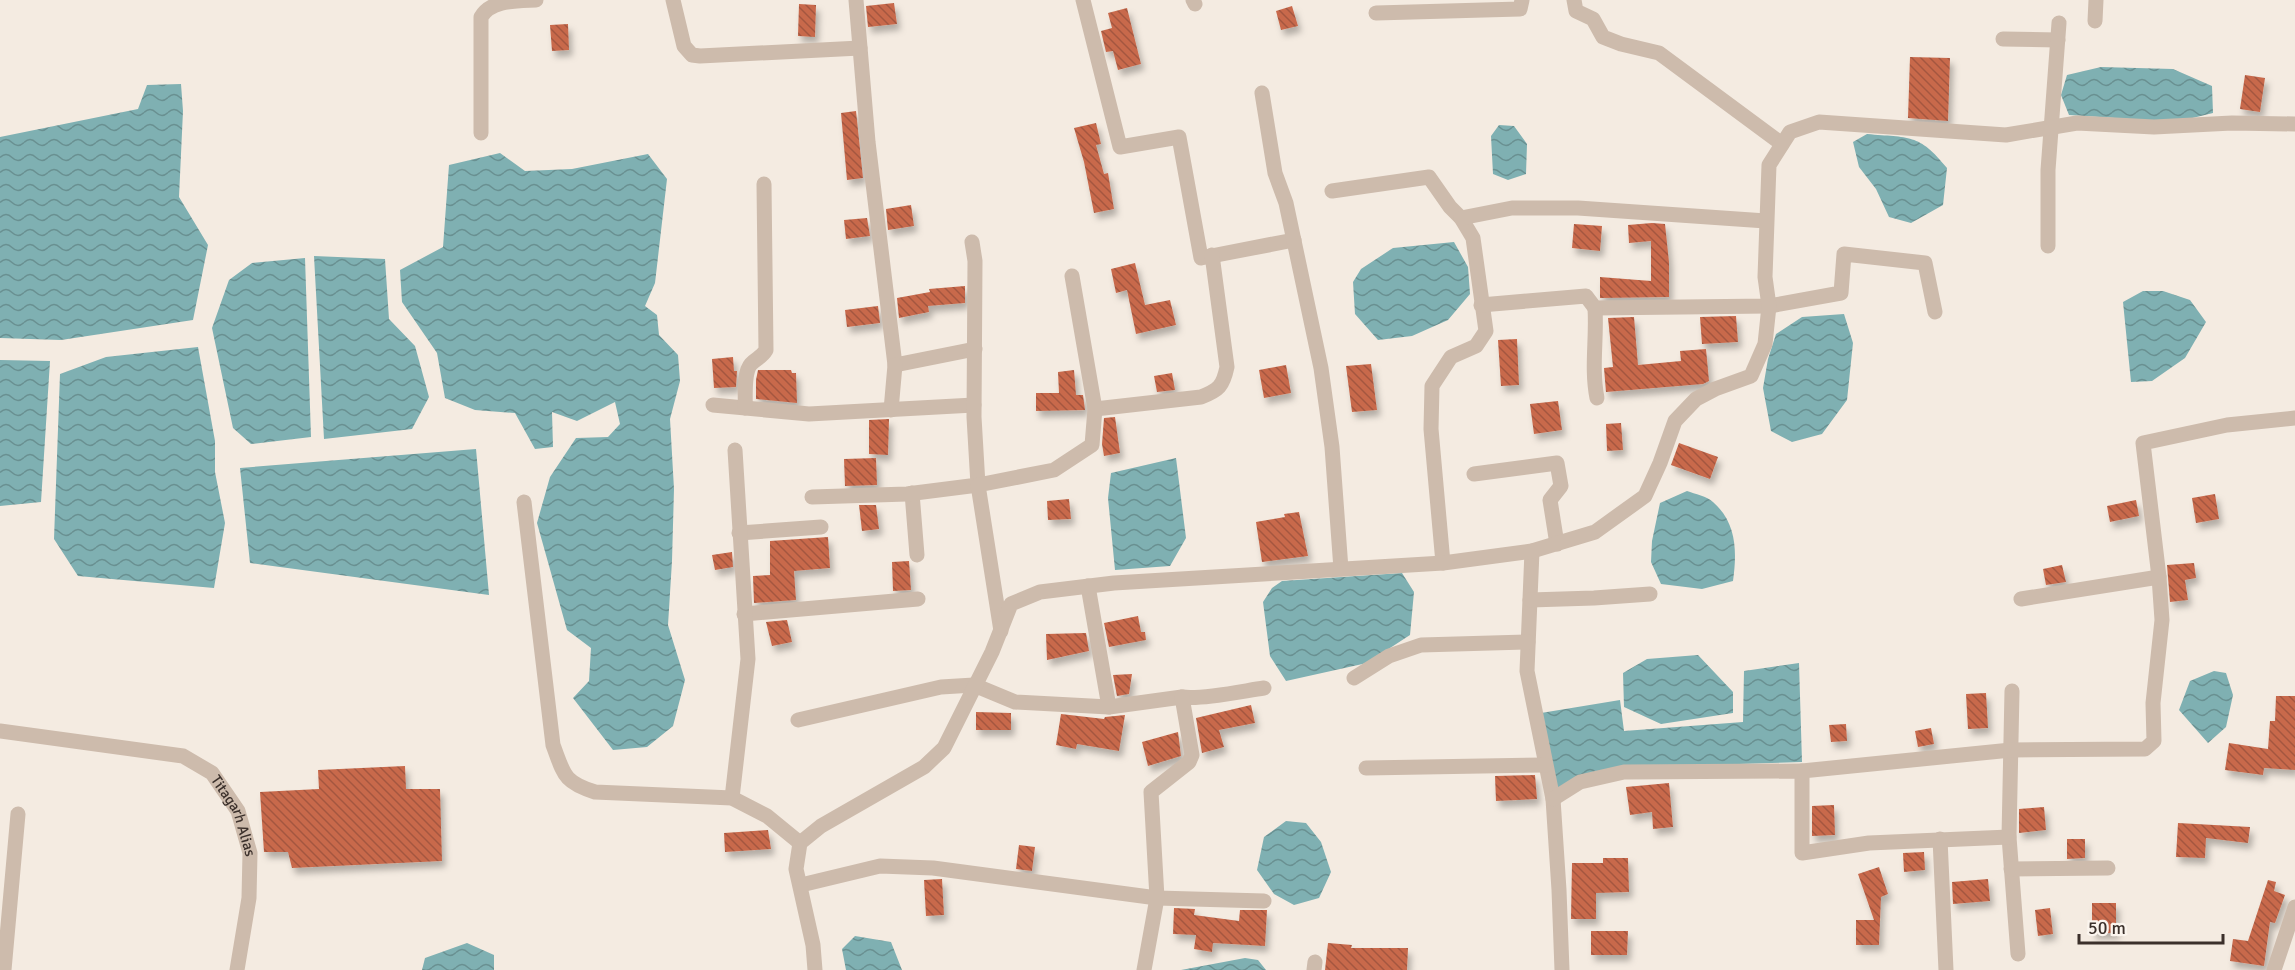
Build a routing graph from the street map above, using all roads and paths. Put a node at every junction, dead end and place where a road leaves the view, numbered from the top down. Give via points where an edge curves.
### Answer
1 (536, 0) edge
2 (673, 0) edge
3 (856, 0) edge
4 (1083, 0) edge
5 (1522, 0) edge
6 (1574, 0) edge
7 (2096, 0) edge
8 (1376, 13) dead end
9 (2095, 21) dead end
10 (2059, 23) dead end
11 (2003, 39) dead end
12 (2058, 40) junction
13 (860, 48) junction
14 (1262, 93) dead end
15 (2295, 124) edge
16 (2052, 127) junction
17 (480, 133) dead end
18 (1782, 144) junction
19 (764, 184) dead end
20 (1332, 192) dead end
21 (1461, 218) junction
22 (1766, 221) junction
23 (1294, 240) junction
24 (972, 242) dead end
25 (2048, 246) dead end
26 (1212, 255) junction
27 (1072, 276) dead end
28 (1482, 305) junction
29 (1768, 306) junction
30 (1595, 308) junction
31 (1935, 312) dead end
32 (975, 349) junction
33 (895, 365) junction
34 (1597, 398) dead end
35 (713, 405) dead end
36 (974, 405) junction
37 (745, 408) junction
38 (1095, 409) junction
39 (891, 410) junction
40 (2295, 418) edge
41 (735, 450) dead end
42 (1474, 474) dead end
43 (978, 485) junction
44 (912, 493) junction
45 (812, 497) dead end
46 (524, 502) dead end
47 (821, 527) dead end
48 (739, 533) junction
49 (1557, 544) junction
50 (1532, 551) junction
51 (916, 555) dead end
52 (1443, 563) junction
53 (1341, 569) junction
54 (2159, 577) junction
55 (1088, 586) junction
56 (1650, 594) dead end
57 (918, 599) dead end
58 (2021, 599) dead end
59 (1530, 600) junction
60 (744, 614) junction
61 (1001, 631) junction
62 (1528, 642) junction
63 (1354, 678) dead end
64 (974, 686) junction
65 (1264, 688) dead end
66 (2012, 691) dead end
67 (1182, 697) junction
68 (1109, 707) junction
69 (798, 720) dead end
70 (0, 730) edge
71 (2011, 750) junction
72 (1545, 765) junction
73 (1366, 768) dead end
74 (1802, 771) junction
75 (732, 798) junction
76 (1553, 799) junction
77 (18, 814) dead end
78 (2009, 837) junction
79 (1940, 839) junction
80 (800, 843) junction
81 (2011, 868) junction
82 (2108, 868) dead end
83 (801, 885) junction
84 (1157, 898) junction
85 (1264, 901) dead end
86 (2295, 907) edge
87 (2018, 954) dead end
88 (4, 970) edge
89 (237, 970) edge
90 (815, 970) edge
91 (1144, 970) edge
92 (1562, 970) edge
93 (1946, 970) edge
94 (2274, 970) edge

1 - 17 street via 494,2 487,5 481,17
2 - 13 street via 684,46 692,55
3 - 13 street
4 - 26 street via 1120,147 1179,137 1201,258
5 - 8 street via 1520,9
6 - 18 street via 1576,11 1593,19 1603,36 1659,53
7 - 9 street
10 - 12 street
11 - 12 street
12 - 16 street
13 - 33 street
14 - 23 street via 1275,173
15 - 16 street via 2154,127 2077,123
16 - 18 street via 2006,135 1819,122 1790,132
16 - 25 street
18 - 22 street via 1769,165
19 - 37 street via 766,350 747,370
20 - 21 street via 1429,177
21 - 22 street via 1512,208 1567,208
21 - 28 street via 1473,238
22 - 29 street
23 - 26 street
23 - 53 street via 1321,368 1332,447
24 - 32 street
26 - 38 street via 1227,367 1216,391 1201,397
27 - 38 street
28 - 30 street via 1586,296
28 - 52 street via 1486,331 1476,346 1451,357 1432,386 1431,429
29 - 30 street
29 - 31 street via 1841,293 1844,254 1925,264
29 - 49 street via 1765,344 1751,376 1696,399 1675,421 1645,496 1595,532
30 - 34 street
32 - 33 street
32 - 36 street
33 - 39 street
35 - 37 street
36 - 39 street
36 - 43 street
37 - 39 street via 809,414
38 - 43 street via 1092,445 1054,470
40 - 54 street via 2227,425 2143,443
41 - 48 street
42 - 49 street via 1557,463 1561,486 1550,500
43 - 44 street
43 - 61 street
44 - 45 street
44 - 51 street
46 - 75 street via 553,745 566,778 595,792
47 - 48 street
48 - 60 street
49 - 50 street
50 - 52 street
50 - 59 street
52 - 53 street
53 - 55 street
54 - 58 street
54 - 71 street via 2162,620 2151,746
55 - 61 street via 1040,592 1011,604
55 - 68 street
56 - 59 street
57 - 60 street
59 - 62 street
60 - 75 street via 748,659
61 - 64 street
62 - 63 street via 1420,645 1389,656
62 - 72 street via 1527,670
64 - 68 street via 1015,702
64 - 69 street via 941,687
64 - 80 street via 944,748 924,767 821,826
65 - 67 street via 1194,699
66 - 71 street
67 - 68 street
67 - 84 street via 1192,755 1189,762 1151,792
70 - 89 street, Titagarh Alias via 183,756 212,773 238,811 250,853 249,898
71 - 74 street
71 - 78 street
72 - 73 street
72 - 76 street
74 - 76 street via 1624,772 1580,782
74 - 79 street via 1802,853 1869,843
75 - 80 street via 767,816
76 - 92 street
77 - 88 street
78 - 79 street
78 - 81 street
79 - 93 street
80 - 83 street via 796,869
81 - 82 street
81 - 87 street
83 - 84 street via 880,866 933,868
83 - 90 street
84 - 85 street
84 - 91 street
86 - 94 street

